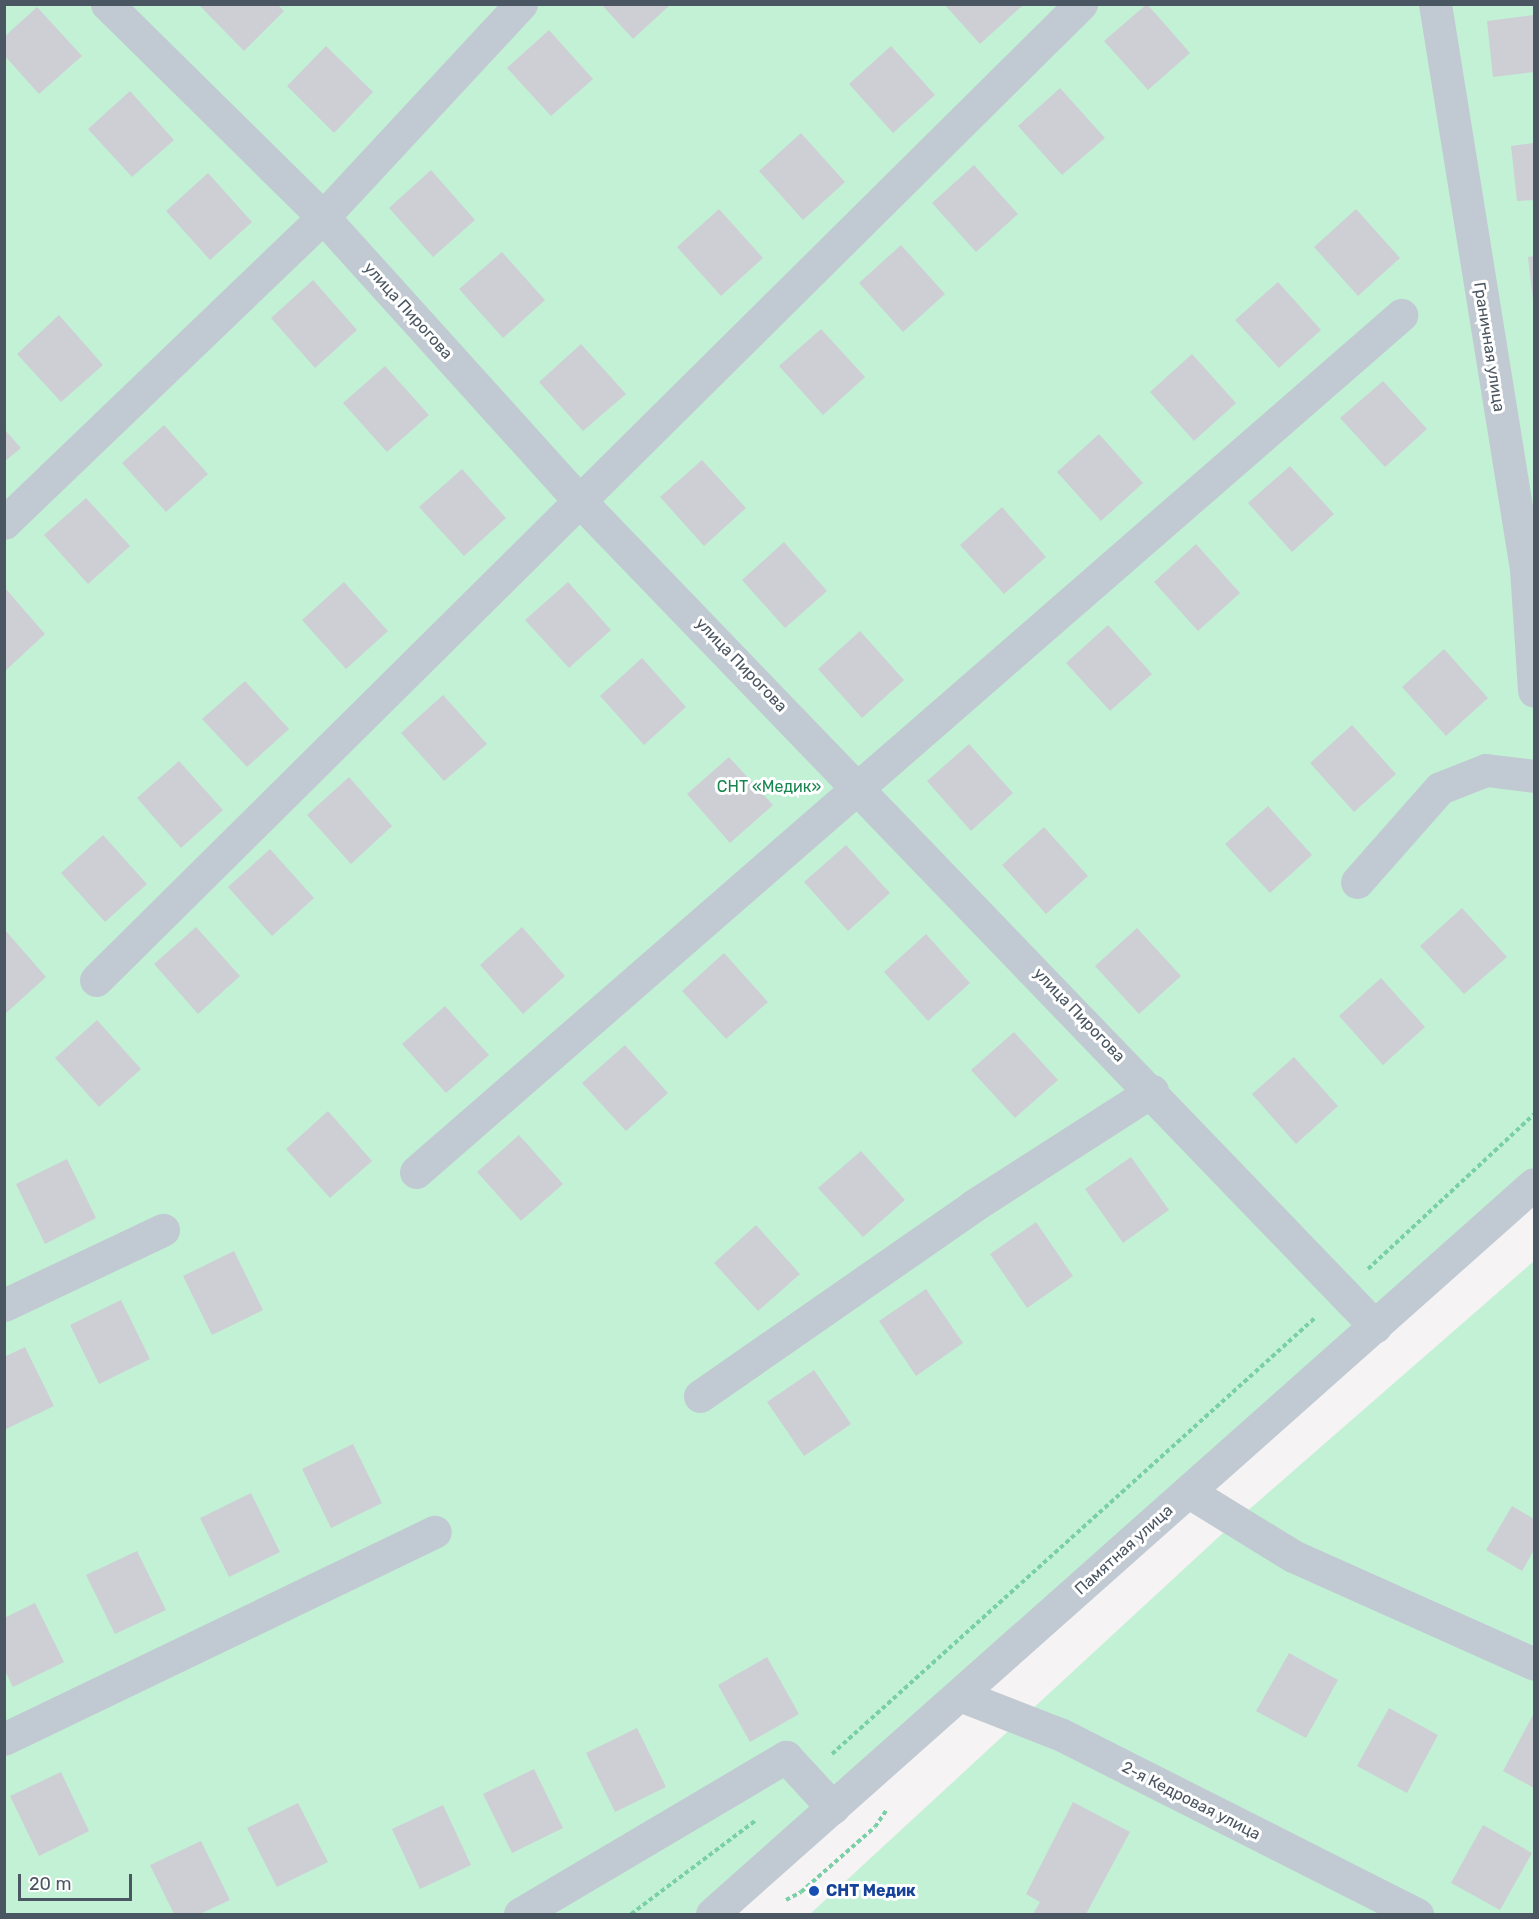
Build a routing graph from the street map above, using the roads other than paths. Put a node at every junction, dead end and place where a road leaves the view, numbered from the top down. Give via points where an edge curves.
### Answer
1 (107, 4) edge
2 (521, 4) edge
3 (1081, 4) edge
4 (1435, 4) edge
5 (323, 217) junction
6 (1401, 315) dead end
7 (578, 499) junction
8 (4, 523) edge
9 (1534, 691) edge
10 (1534, 776) edge
11 (859, 787) junction
12 (1357, 882) dead end
13 (96, 981) dead end
14 (1152, 1091) junction
15 (416, 1172) dead end
16 (1531, 1193) edge
17 (163, 1230) dead end
18 (4, 1305) edge
19 (1375, 1326) junction
20 (700, 1396) dead end
21 (1190, 1492) junction
22 (435, 1532) dead end
23 (1534, 1664) edge
24 (962, 1696) junction
25 (4, 1739) edge
26 (833, 1808) junction
27 (520, 1914) edge
28 (712, 1914) edge
29 (1417, 1914) edge

1 - 5 street, улица Пирогова
2 - 5 street
3 - 7 street
4 - 9 street, Граничная улица via 1526,569
5 - 7 street, улица Пирогова
5 - 8 street
6 - 11 street
7 - 11 street, улица Пирогова
7 - 13 street
10 - 12 street via 1486,770 1440,788
11 - 14 street, улица Пирогова
11 - 15 street
14 - 19 street, улица Пирогова
14 - 20 street via 973,1206
16 - 19 street, Памятная улица
17 - 18 street
19 - 21 street, Памятная улица
21 - 23 street via 1293,1556
21 - 24 street, Памятная улица
22 - 25 street
24 - 26 street, Памятная улица
24 - 29 street, 2-я Кедровая улица via 1062,1735
26 - 27 street via 786,1757
26 - 28 street, Памятная улица

